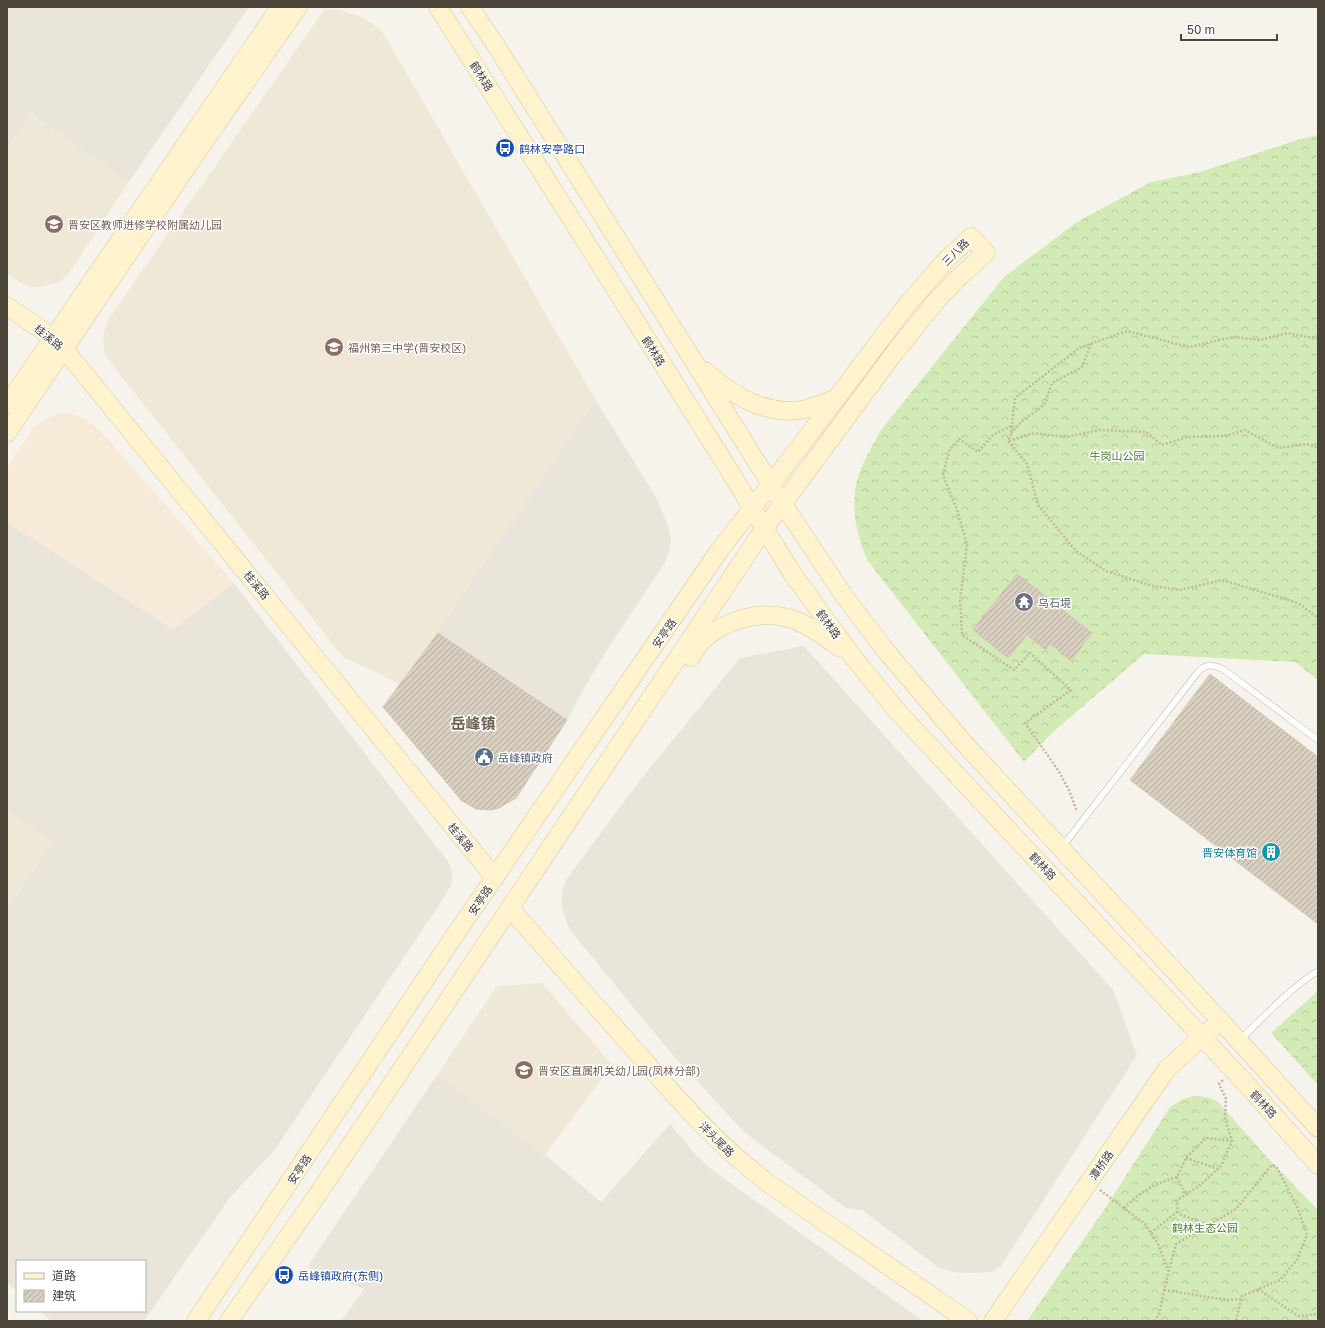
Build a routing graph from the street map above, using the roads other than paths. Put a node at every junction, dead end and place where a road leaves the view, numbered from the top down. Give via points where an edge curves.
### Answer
1 (280, 7) edge
2 (298, 7) edge
3 (438, 7) edge
4 (470, 7) edge
5 (7, 306) edge
6 (58, 344) junction
7 (693, 360) junction
8 (835, 399) junction
9 (7, 405) edge
10 (7, 433) edge
11 (771, 484) junction
12 (783, 504) junction
13 (752, 508) junction
14 (764, 529) junction
15 (854, 658) junction
16 (1318, 740) edge
17 (615, 751) junction
18 (1061, 848) junction
19 (495, 878) junction
20 (510, 908) junction
21 (1318, 971) edge
22 (1220, 1020) junction
23 (1202, 1038) junction
24 (1239, 1041) junction
25 (1318, 1128) edge
26 (1318, 1165) edge
27 (196, 1321) edge
28 (230, 1321) edge
29 (968, 1321) edge
30 (993, 1321) edge

1 - 6 main road
2 - 6 main road
3 - 13 main road, 鹤林路
4 - 7 main road
5 - 6 main road, 桂溪路
6 - 9 main road
6 - 10 main road
6 - 19 main road, 桂溪路
7 - 8 main road via 728,389 758,406 771,409 806,409
7 - 11 main road
8 - 11 main road, 三八路
8 - 12 main road, 三八路 via 905,307 947,259 971,237 986,253 937,300 895,352
11 - 12 main road
11 - 13 main road, 安亭路
12 - 14 main road
12 - 18 main road via 844,596 886,651 963,742
13 - 14 main road, 鹤林路
13 - 19 main road, 安亭路 via 719,551
14 - 15 main road, 鹤林路 via 792,573
14 - 17 main road
15 - 17 main road via 821,634 787,617 756,616 737,620 703,640 636,735
15 - 23 main road, 鹤林路 via 898,712
16 - 18 lane via 1223,669 1210,665 1203,667
17 - 20 main road
18 - 22 main road
19 - 27 main road, 安亭路
20 - 28 main road
20 - 29 main road, 洋头尾路 via 673,1093 740,1162
21 - 24 lane via 1285,997
22 - 23 main road, 潭桥路
22 - 24 main road
23 - 26 main road, 鹤林路
23 - 30 main road, 潭桥路 via 1167,1069
24 - 25 main road

